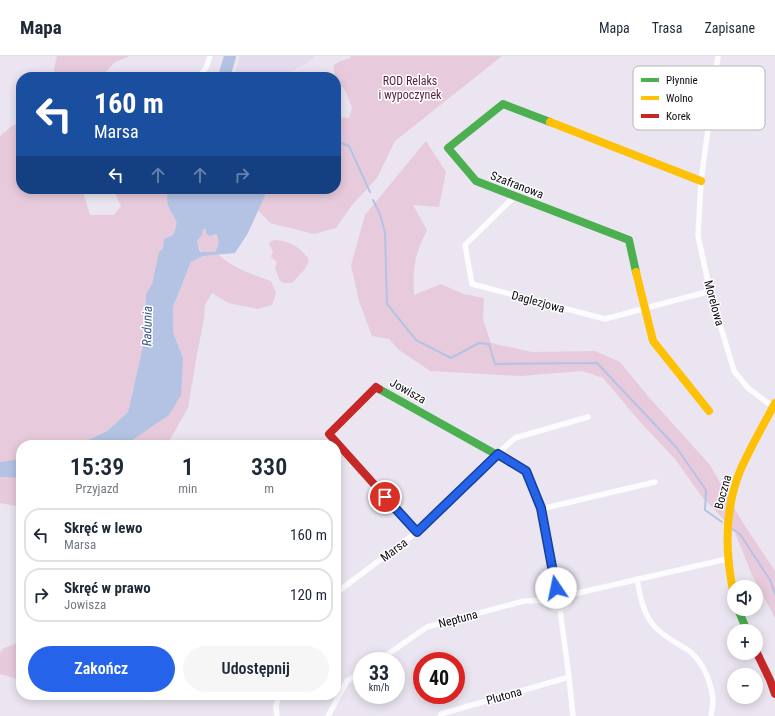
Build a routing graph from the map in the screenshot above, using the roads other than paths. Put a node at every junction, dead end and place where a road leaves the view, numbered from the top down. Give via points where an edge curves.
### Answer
1 (210, 56) edge
2 (718, 56) edge
3 (717, 66) edge
4 (203, 72) edge
5 (709, 130) edge
6 (702, 181) junction
7 (514, 197) junction
8 (710, 291) junction
9 (645, 308) junction
10 (774, 405) edge
11 (709, 411) dead end
12 (588, 417) dead end
13 (334, 440) edge
14 (341, 447) edge
15 (498, 454) junction
16 (655, 482) dead end
17 (541, 508) junction
18 (417, 532) junction
19 (727, 559) junction
20 (637, 579) junction
21 (731, 580) edge
22 (556, 588) junction
23 (341, 589) edge
24 (570, 595) junction
25 (548, 600) junction
26 (560, 610) junction
27 (391, 652) edge
28 (760, 660) edge
29 (569, 677) junction
30 (353, 678) edge
31 (341, 693) edge
32 (775, 694) edge
33 (278, 700) edge
34 (337, 700) edge
35 (277, 716) edge
36 (328, 716) edge
37 (440, 716) edge
38 (573, 716) edge
39 (712, 716) edge

1 - 4 street
2 - 3 street, Morelowa
5 - 6 street, Morelowa
6 - 7 street, Szafranowa via 503,104 448,148 476,181
6 - 8 street, Morelowa via 698,236
7 - 9 street, Szafranowa via 628,240
7 - 9 street, Daglezjowa via 465,245 472,284 605,319
8 - 9 street, Daglezjowa
8 - 10 street, Morelowa via 734,371 748,388
9 - 11 street, Szafranowa via 653,341
10 - 19 street, Boczna via 736,482 727,528
12 - 15 street, Marsa via 515,438
13 - 15 street, Jowisza via 329,434 376,387
14 - 18 street, Jowisza
15 - 17 street, Jowisza via 526,471
15 - 18 street, Marsa
16 - 17 street
17 - 22 street, Jowisza
18 - 23 street, Marsa
19 - 20 street
19 - 21 street, Boczna
20 - 24 street
20 - 39 street via 642,607 655,627 687,649 699,661 708,677 713,699
22 - 24 street via 564,589
22 - 25 street via 551,590
24 - 26 street via 568,605
25 - 26 street via 552,607
25 - 27 street, Neptuna via 524,602 427,627
26 - 29 street
28 - 32 street
29 - 37 street, Plutona
29 - 38 street
30 - 31 street via 347,682
33 - 35 street
34 - 36 street

